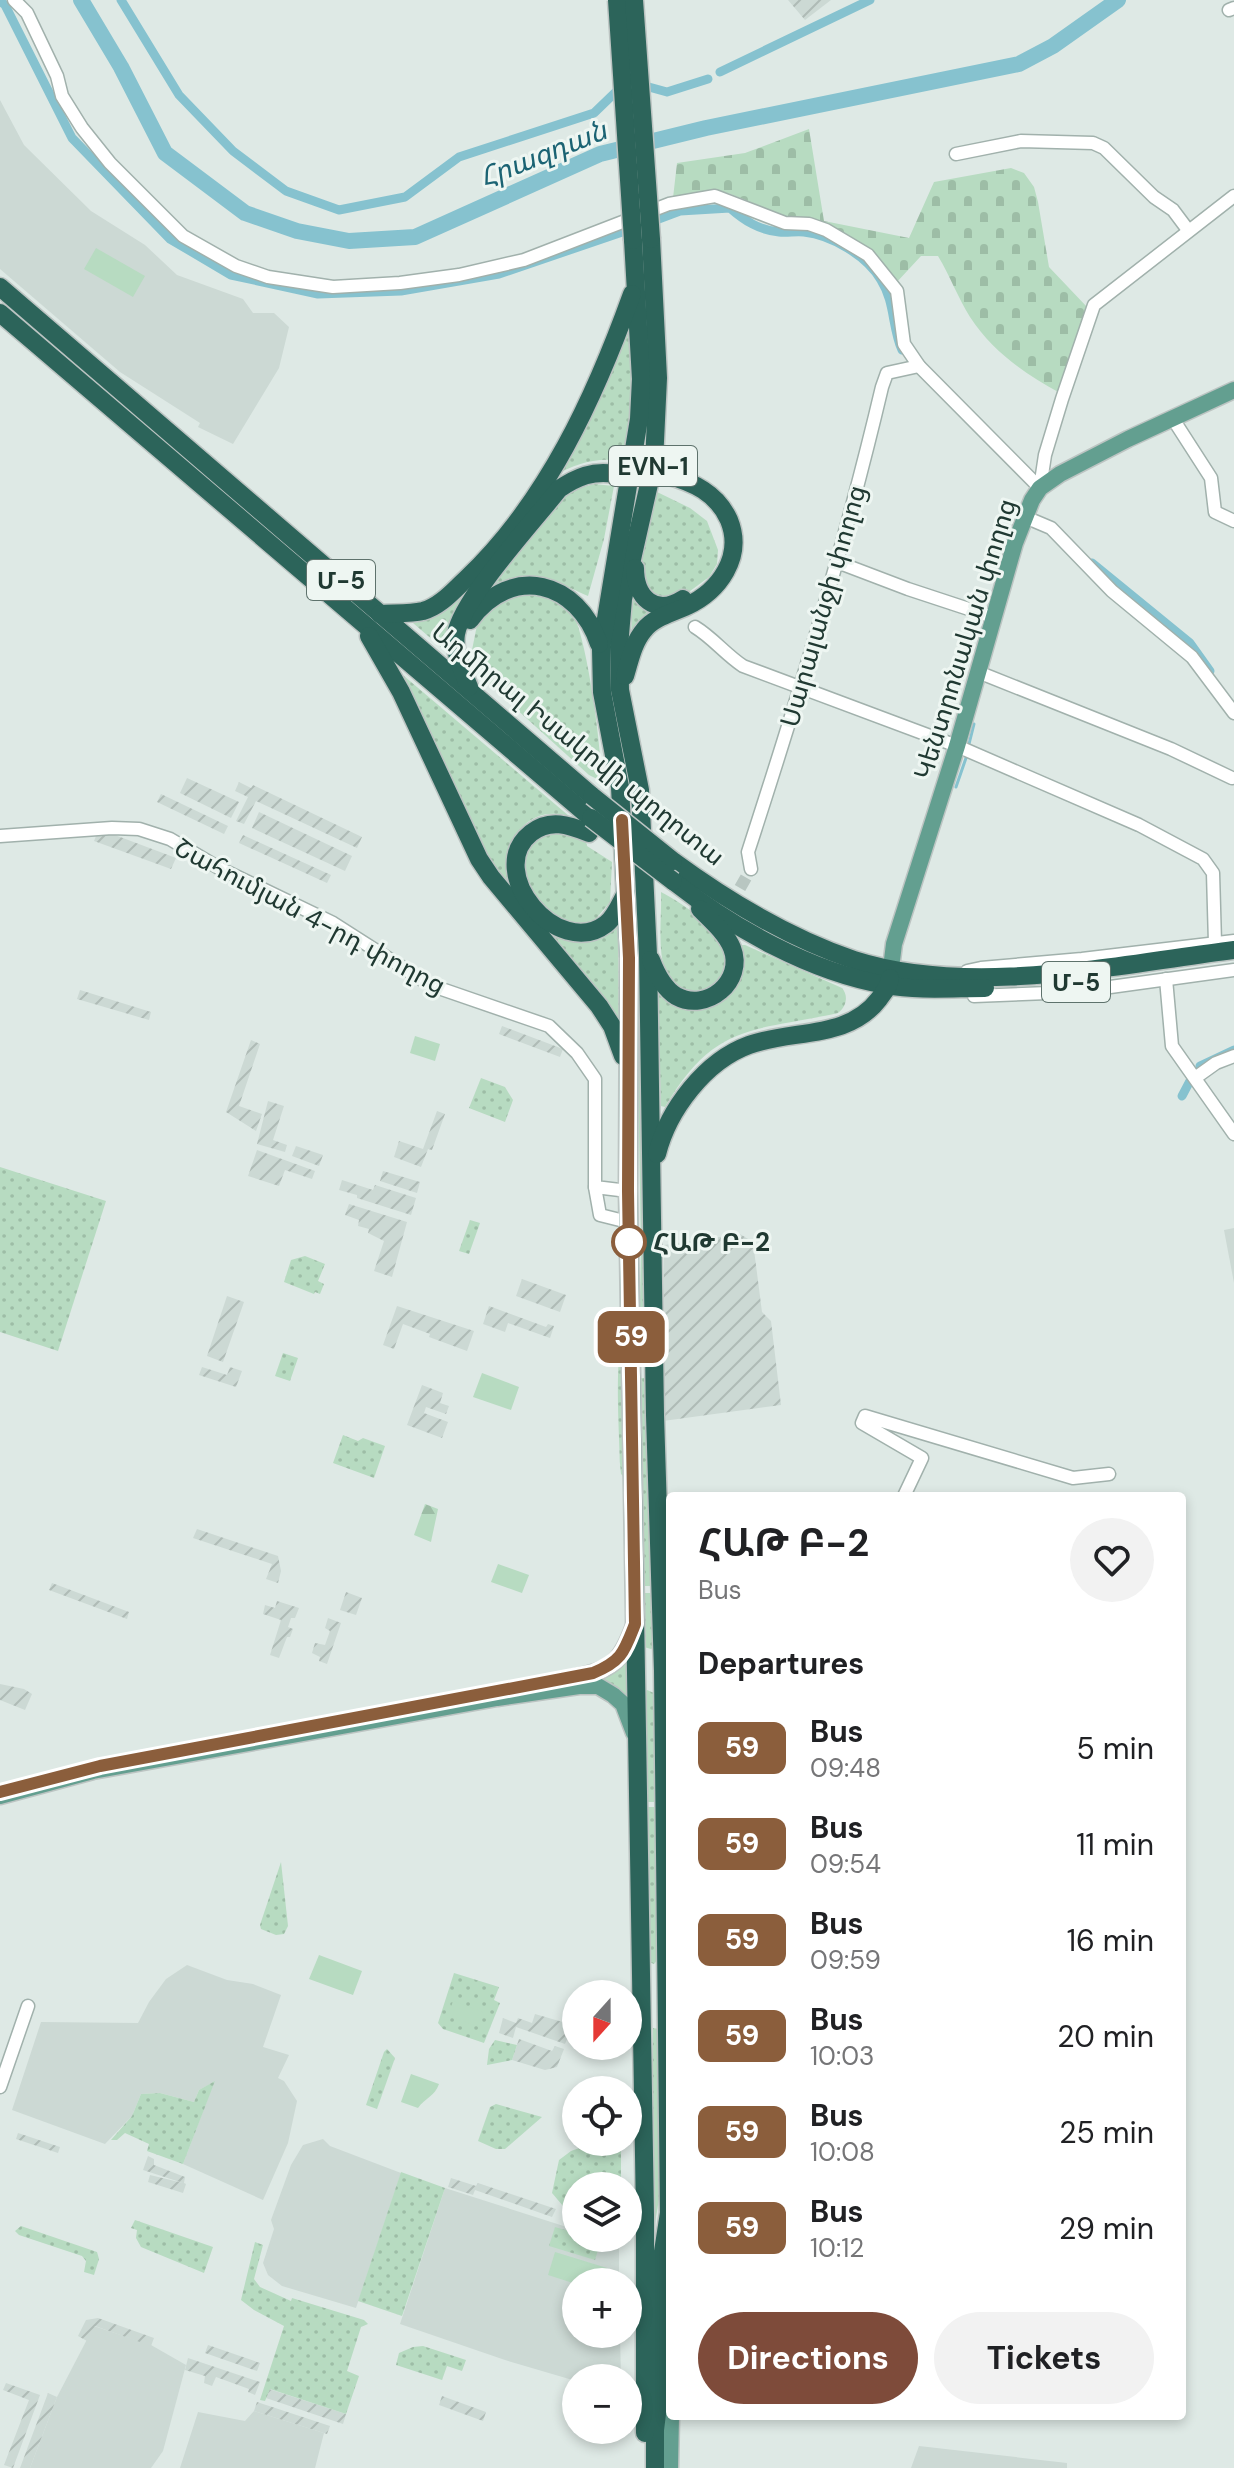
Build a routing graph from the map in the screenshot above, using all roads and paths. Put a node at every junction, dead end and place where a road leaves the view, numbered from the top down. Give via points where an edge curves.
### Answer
1 (14, 0) edge
2 (617, 0) edge
3 (634, 0) edge
4 (956, 154) dead end
5 (1234, 196) edge
6 (1188, 230) junction
7 (642, 240) junction
8 (636, 285) junction
9 (0, 287) edge
10 (0, 313) edge
11 (919, 366) junction
12 (1234, 390) edge
13 (1173, 419) junction
14 (616, 470) junction
15 (665, 479) junction
16 (1040, 488) junction
17 (536, 497) junction
18 (1025, 517) junction
19 (1234, 521) edge
20 (635, 543) junction
21 (837, 562) junction
22 (380, 614) junction
23 (993, 617) junction
24 (361, 624) junction
25 (695, 627) dead end
26 (601, 649) junction
27 (978, 672) junction
28 (801, 687) junction
29 (620, 690) junction
30 (474, 692) junction
31 (1234, 713) edge
32 (957, 746) junction
33 (1232, 778) dead end
34 (590, 826) junction
35 (0, 836) edge
36 (751, 869) tunnel mouth
37 (676, 883) junction
38 (627, 891) junction
39 (1234, 941) edge
40 (1215, 943) junction
41 (1234, 950) edge
42 (642, 957) junction
43 (1234, 961) edge
44 (1234, 970) edge
45 (954, 975) junction
46 (890, 977) junction
47 (1166, 979) junction
48 (917, 988) junction
49 (1234, 1056) edge
50 (627, 1070) junction
51 (1195, 1078) junction
52 (1234, 1134) edge
53 (652, 1176) junction
54 (595, 1187) junction
55 (628, 1191) junction
56 (628, 1222) junction
57 (631, 1371) junction
58 (655, 1415) junction
59 (1109, 1474) dead end
60 (906, 1492) edge
61 (635, 1624) junction
62 (637, 1742) junction
63 (0, 1794) edge
64 (666, 1885) edge
65 (639, 1927) junction
66 (666, 1930) edge
67 (28, 2006) dead end
68 (666, 2074) edge
69 (643, 2085) junction
70 (0, 2087) edge
71 (666, 2232) edge
72 (661, 2381) junction
73 (666, 2399) edge
74 (670, 2420) edge
75 (646, 2468) edge
76 (655, 2468) edge
77 (670, 2468) edge

1 - 11 street via 27,13 62,96 110,163 183,236 236,266 333,287 459,275 524,260 669,204 715,196 785,223 826,230 868,255 897,291 904,344
2 - 7 highway, EVN-1, bridge
3 - 7 highway, EVN-1, bridge
4 - 6 street via 1021,141 1093,143 1173,210
5 - 6 street
6 - 16 street via 1094,305 1045,455
7 - 8 highway, EVN-1
7 - 20 highway, EVN-1 via 658,378 654,462
8 - 17 highway via 604,364
8 - 26 highway, EVN-1 via 639,419
9 - 22 highway, Ադմիրալ Իսակովի պողոտա / Մ-5
10 - 24 highway, Ադմիրալ Իսակովի պողոտա / Մ-5
11 - 16 street
11 - 21 street, Սարալանջի փողոց via 887,373
12 - 13 main road, Կենտրոնական փողոց
13 - 16 main road, Կենտրոնական փողոց
13 - 19 street via 1213,482 1215,512
14 - 15 highway, bridge
14 - 17 highway via 583,468
14 - 30 highway via 573,479 559,489 469,603 456,645
15 - 20 highway via 703,496 714,508 725,532 722,564 710,581 677,603 654,604 642,596 635,581
15 - 29 highway via 694,484 717,500 730,522 732,555 723,578 710,592 645,629
16 - 18 main road, Կենտրոնական փողոց
17 - 22 highway via 482,563 439,603 423,611
18 - 23 main road, Կենտրոնական փողոց
18 - 31 street via 1051,528 1112,591 1192,657
20 - 29 highway, EVN-1 via 620,622
21 - 23 street
21 - 28 street, Սարալանջի փողոց
22 - 30 highway, Ադմիրալ Իսակովի պողոտա / Մ-5
23 - 27 main road, Կենտրոնական փողոց
24 - 34 highway, Ադմիրալ Իսակովի պողոտա / Մ-5
24 - 50 highway via 401,692 479,859 599,1006
25 - 28 street via 743,666
26 - 30 highway via 579,607 557,593 536,584 504,590 484,603 466,628 465,658
26 - 38 highway, EVN-1 via 602,692 620,787
27 - 32 main road, Կենտրոնական փողոց
27 - 33 street
28 - 32 street
28 - 36 street, Սարալանջի փողոց via 748,852
29 - 42 highway, EVN-1 via 640,790
30 - 46 highway, Ադմիրալ Իսակովի պողոտա / Մ-5, bridge via 673,861 806,941
32 - 40 street via 1139,825 1203,859 1213,873
32 - 46 main road, Կենտրոնական փողոց via 894,944
34 - 37 highway, Ադմիրալ Իսակովի պողոտա / Մ-5, bridge via 628,846
34 - 38 highway, Ադմիրալ Իսակովի պողոտա via 553,823 523,840 514,860 525,895 551,924 569,932 589,932 615,915
35 - 54 street, Շահումյան 4-րդ փողոց via 112,828 139,829 170,839 333,923 430,985 549,1026 595,1079
37 - 42 highway via 730,944 732,976 717,994 685,999 667,989
37 - 46 highway, Ադմիրալ Իսակովի պողոտա / Մ-5 via 789,952 849,977
38 - 42 highway, EVN-1
39 - 40 street
40 - 45 street
41 - 45 highway, Ադմիրալ Իսակովի պողոտա / Մ-5 via 1048,974
42 - 50 highway, EVN-1
42 - 53 highway, EVN-1
43 - 48 highway, Ադմիրալ Իսակովի պողոտա / Մ-5 via 1057,984
44 - 47 street
45 - 46 highway, Ադմիրալ Իսակովի պողոտա / Մ-5
46 - 48 highway, Ադմիրալ Իսակովի պողոտա / Մ-5
46 - 53 highway via 874,1006 846,1026 751,1044 718,1062 662,1135
47 - 48 street via 1039,995 939,996
47 - 51 street via 1172,1046
49 - 51 street
50 - 55 highway, EVN-1
51 - 52 street
53 - 58 highway, EVN-1
54 - 55 street
54 - 56 street via 600,1215
55 - 56 highway, EVN-1
56 - 57 highway, EVN-1
57 - 58 highway via 649,1370
57 - 61 highway, EVN-1
58 - 64 highway, EVN-1
59 - 60 street via 1073,1478 865,1416 862,1423 922,1458
61 - 62 highway, EVN-1
61 - 63 main road via 624,1653 593,1673 100,1766
62 - 63 main road via 623,1704 598,1686 579,1686 93,1771
62 - 65 highway, EVN-1
65 - 66 highway via 653,1972 661,1965
65 - 69 highway, EVN-1
67 - 70 street
68 - 69 highway via 662,2028 654,2023 647,2027
69 - 75 highway, EVN-1
71 - 72 highway, EVN-1
72 - 73 main road
72 - 76 highway
74 - 77 main road

